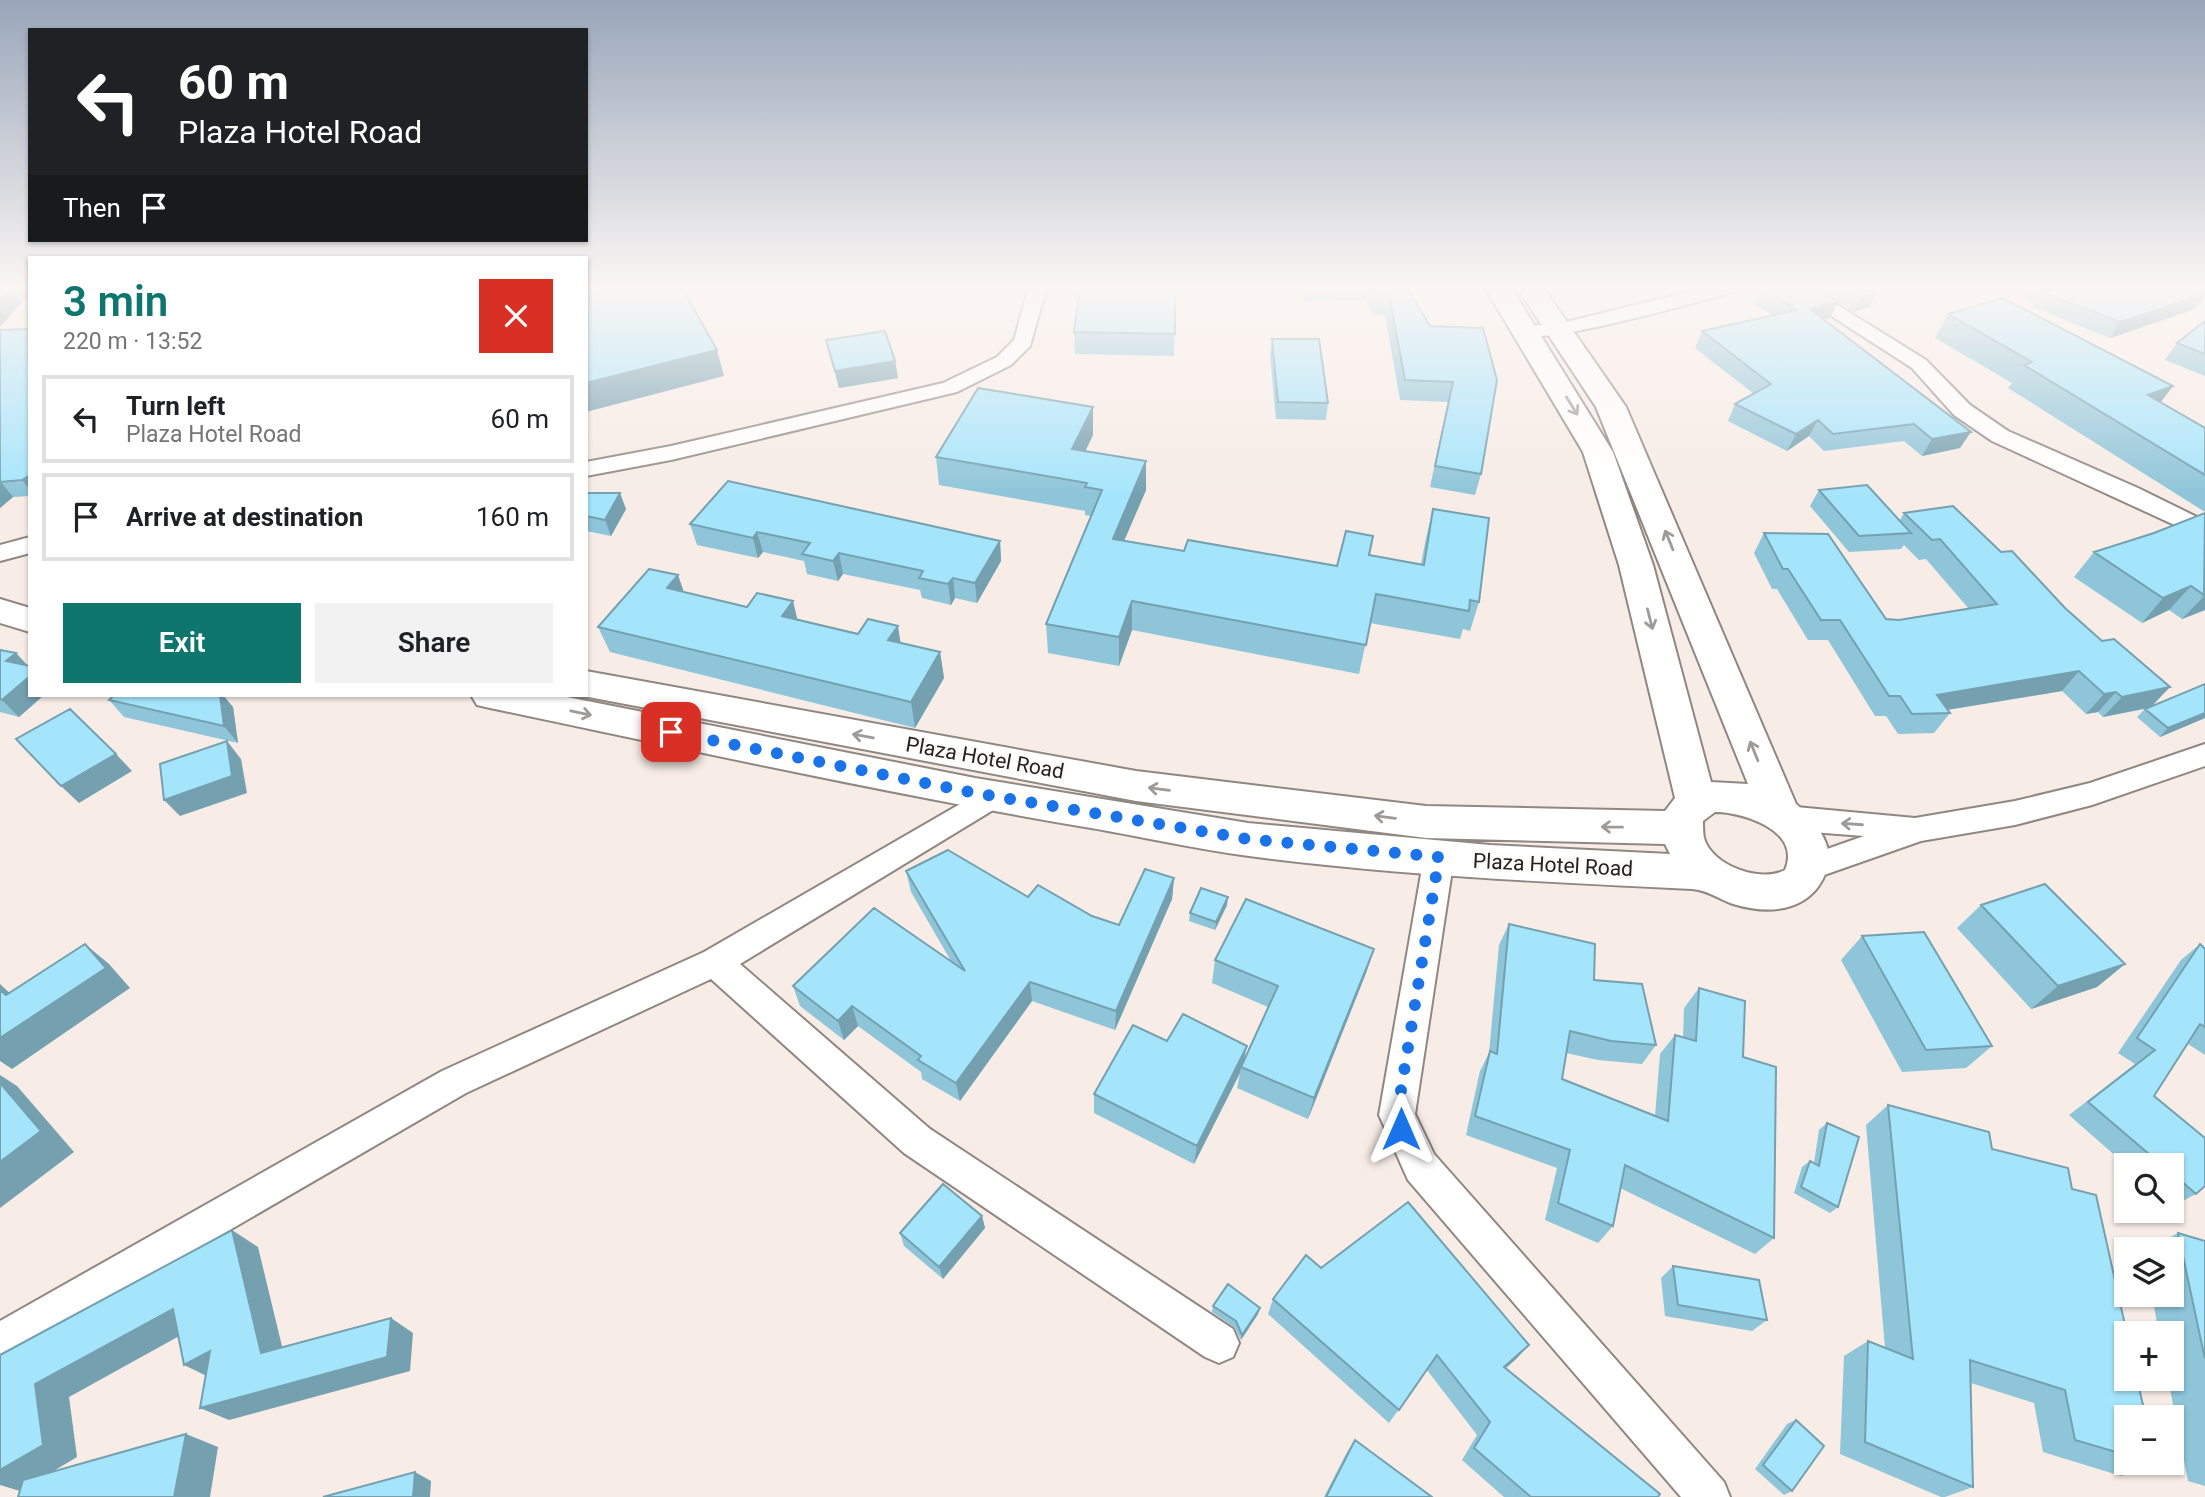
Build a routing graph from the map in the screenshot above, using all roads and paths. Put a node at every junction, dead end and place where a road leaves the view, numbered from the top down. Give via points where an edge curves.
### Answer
1 (1009, 356) edge
2 (1539, 356) edge
3 (1576, 356) edge
4 (1906, 356) edge
5 (588, 469) edge
6 (2205, 531) edge
7 (28, 546) edge
8 (0, 553) edge
9 (0, 590) edge
10 (28, 596) edge
11 (0, 611) edge
12 (28, 619) edge
13 (588, 684) edge
14 (500, 697) edge
15 (2205, 755) edge
16 (993, 796) junction
17 (1688, 815) junction
18 (1783, 816) junction
19 (1919, 829) junction
20 (1439, 857) junction
21 (1807, 869) junction
22 (1708, 873) junction
23 (715, 962) junction
24 (0, 1343) edge
25 (1219, 1343) dead end
26 (1709, 1497) edge

1 - 5 street via 950,388
2 -> 17 main road via 1598,452 1620,510
18 -> 3 main road via 1611,407
4 - 6 street via 1962,410 2000,436
7 - 8 street
9 - 10 main road
11 - 12 main road
17 -> 13 main road, Plaza Hotel Road via 1426,822 1136,786
14 -> 16 main road, Plaza Hotel Road
15 - 19 street via 2079,797
16 - 20 main road, Plaza Hotel Road via 1248,839
16 - 23 street
17 - 18 main road via 1714,796 1736,796
17 - 22 main road via 1687,851
19 -> 18 street
18 - 21 main road via 1807,849
19 - 21 street
20 - 22 main road, Plaza Hotel Road
20 - 26 street via 1397,1115 1401,1129 1421,1167
21 - 22 main road via 1794,886 1768,893 1737,888
23 - 24 street via 454,1082
23 - 25 street via 917,1142

